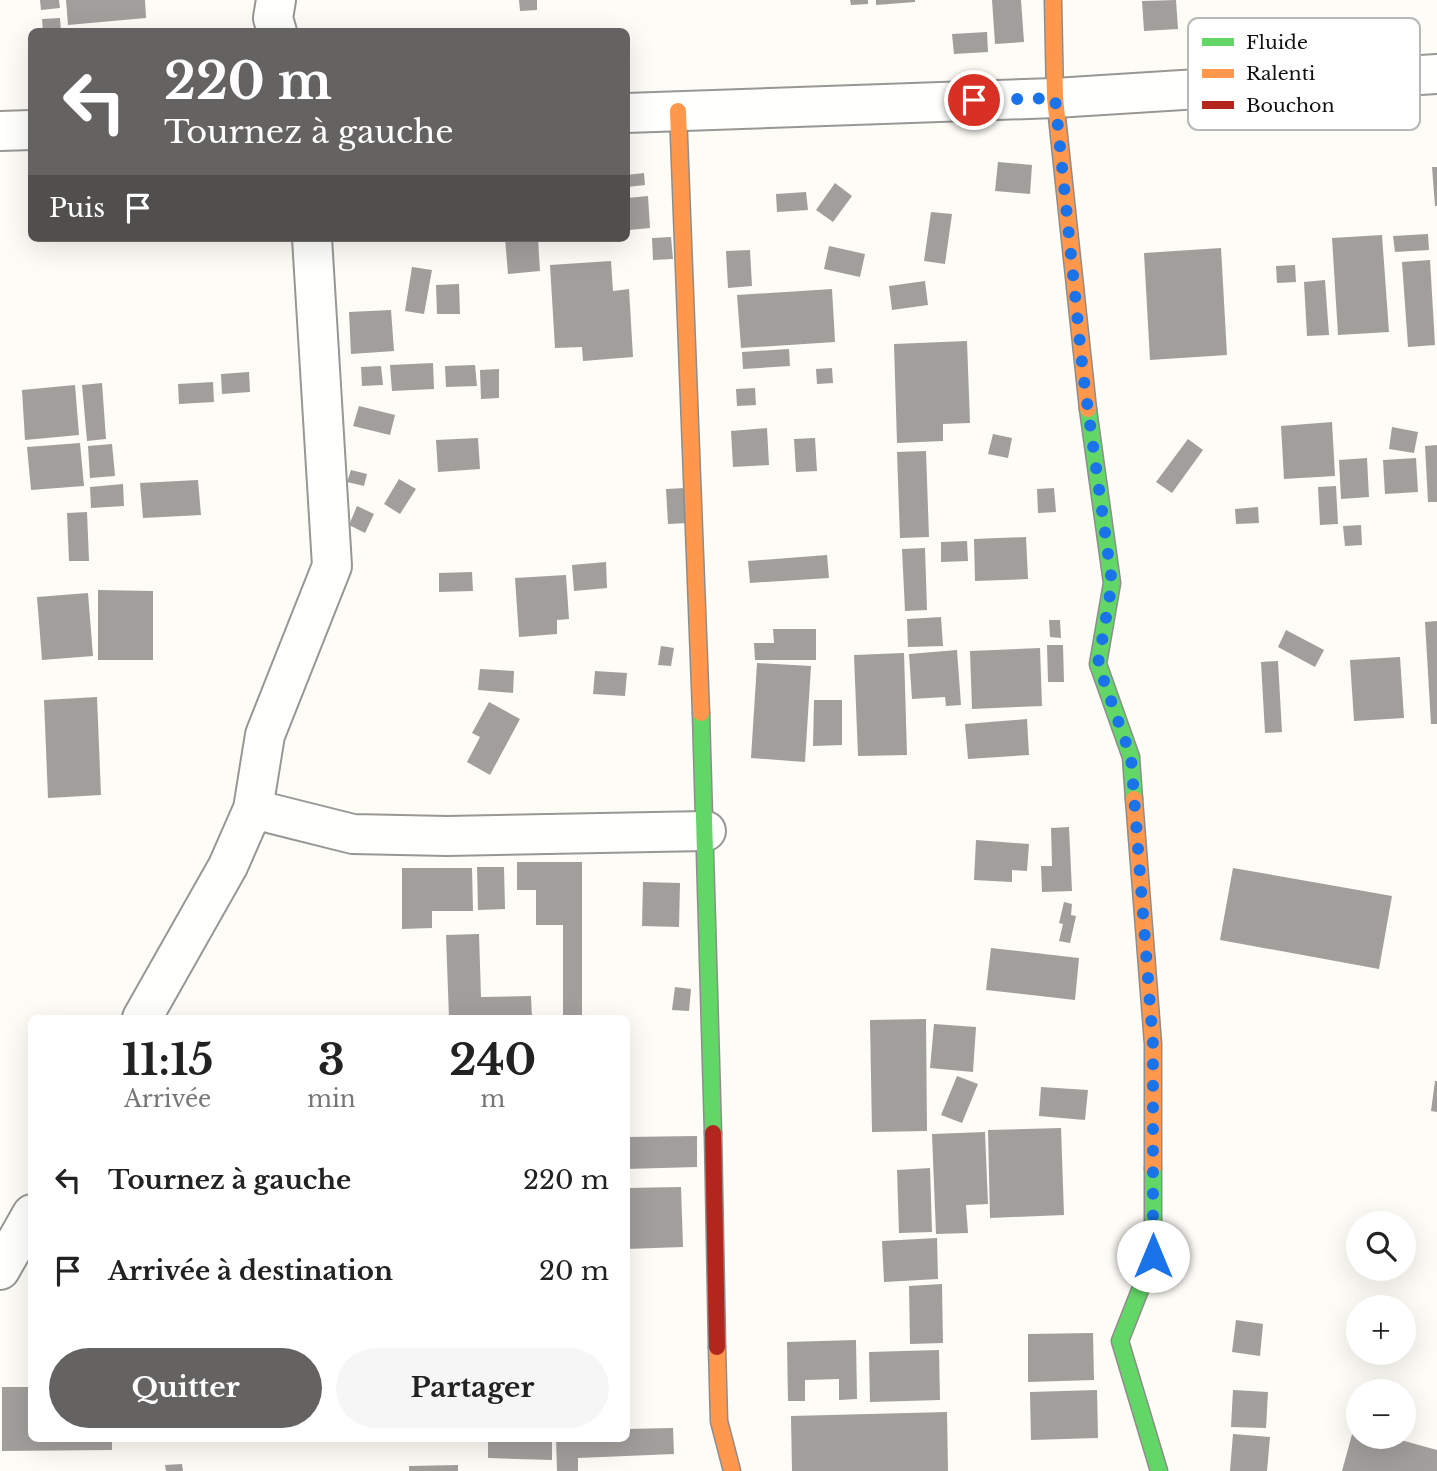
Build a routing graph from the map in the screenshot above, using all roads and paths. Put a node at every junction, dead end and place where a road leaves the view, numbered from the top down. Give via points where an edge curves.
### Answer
1 (276, 0) edge
2 (1053, 0) edge
3 (276, 28) edge
4 (1188, 90) edge
5 (1055, 98) junction
6 (678, 111) junction
7 (630, 113) edge
8 (28, 130) edge
9 (0, 131) edge
10 (312, 242) edge
11 (254, 809) junction
12 (706, 831) junction
13 (144, 1015) edge
14 (28, 1221) edge
15 (0, 1270) edge
16 (732, 1471) edge
17 (1159, 1471) edge

1 - 3 street
2 - 5 street
4 - 5 street
5 - 6 street
5 - 17 street via 1083,373 1112,583 1098,664 1131,757 1153,1044 1153,1256 1120,1341
6 - 7 street
6 - 12 street
8 - 9 street
10 - 11 street via 331,566 265,735
11 - 12 street via 353,834
11 - 13 street via 228,866
12 - 16 street via 719,1421
14 - 15 street

